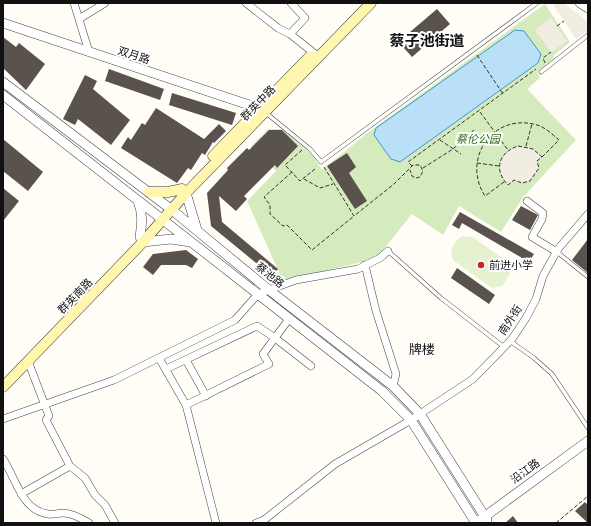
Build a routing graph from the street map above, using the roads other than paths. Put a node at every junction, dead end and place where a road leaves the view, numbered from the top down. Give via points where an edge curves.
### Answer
1 (74, 3) edge
2 (104, 3) edge
3 (246, 3) edge
4 (291, 3) edge
5 (362, 3) edge
6 (371, 3) edge
7 (537, 3) edge
8 (580, 3) edge
9 (588, 8) edge
10 (79, 19) junction
11 (3, 23) edge
12 (290, 34) junction
13 (588, 35) edge
14 (89, 52) junction
15 (317, 54) junction
16 (541, 72) dead end
17 (3, 82) edge
18 (3, 95) edge
19 (262, 111) junction
20 (184, 191) junction
21 (148, 192) junction
22 (137, 199) junction
23 (527, 201) dead end
24 (170, 208) junction
25 (588, 214) edge
26 (161, 218) junction
27 (197, 231) junction
28 (141, 239) junction
29 (192, 243) junction
30 (388, 251) joint
31 (557, 252) junction
32 (365, 265) junction
33 (588, 277) edge
34 (269, 290) junction
35 (258, 294) junction
36 (290, 319) junction
37 (230, 322) junction
38 (238, 335) junction
39 (275, 338) junction
40 (510, 341) junction
41 (504, 347) junction
42 (159, 358) junction
43 (186, 360) junction
44 (28, 362) junction
45 (311, 366) dead end
46 (166, 369) junction
47 (3, 378) edge
48 (393, 386) junction
49 (3, 387) edge
50 (206, 396) junction
51 (44, 405) junction
52 (186, 405) junction
53 (420, 414) junction
54 (3, 419) edge
55 (411, 420) junction
56 (588, 428) edge
57 (588, 441) edge
58 (588, 445) edge
59 (3, 459) edge
60 (70, 466) junction
61 (21, 494) junction
62 (486, 521) edge
63 (89, 523) edge
64 (115, 523) edge
65 (216, 523) edge
66 (256, 523) edge
67 (477, 523) edge

1 - 10 street
2 - 10 street
3 - 12 street via 278,28
4 - 12 street via 305,18
5 - 15 main road, 群英中路
6 - 15 main road, 群英中路
7 - 19 lane via 321,162 310,149
8 - 9 street
10 - 14 street
11 - 14 street, 双月路
12 - 15 street
13 - 16 lane
14 - 19 street, 双月路
15 - 19 main road, 群英中路
17 - 21 street, 蔡池路
18 - 22 street, 蔡池路
19 - 20 main road, 群英中路
20 - 21 main road
20 - 24 main road, 群英中路
20 - 27 street
21 - 24 street, 蔡池路
22 - 26 street, 蔡池路
22 - 28 street via 142,219
23 - 31 street via 543,213 532,237
24 - 26 main road, 群英中路
24 - 27 street, 蔡池路
25 - 31 street, 南外街
26 - 28 main road, 群英南路
26 - 29 street, 蔡池路
27 - 34 street, 蔡池路
28 - 29 street via 171,239
28 - 44 main road, 群英南路
28 - 47 main road, 群英南路
29 - 35 street, 蔡池路
30 - 32 street
30 - 41 lane via 441,298
31 - 33 lane
31 - 40 street, 南外街 via 543,276 536,299 526,318
32 - 34 street via 358,269 296,280
32 - 48 street via 376,311 396,374
34 - 35 street
34 - 48 street, 蔡池路
35 - 36 street, 蔡池路
35 - 37 street via 235,320
36 - 39 street
36 - 55 street, 蔡池路 via 382,392
37 - 38 street
37 - 42 street
38 - 39 street via 256,326
38 - 43 street
39 - 45 street
39 - 50 street via 263,354 269,364
40 - 41 street, 南外街
40 - 56 lane via 552,374
41 - 53 street, 南外街 via 473,378
42 - 46 street
42 - 51 street via 114,380
43 - 46 street
43 - 50 street
44 - 49 main road, 群英南路
44 - 51 street
46 - 52 street
48 - 53 street, 蔡池路
50 - 52 street
51 - 54 street
51 - 60 street via 49,416 46,420
52 - 65 street
53 - 55 street, 南外街
53 - 62 street, 蔡池路
55 - 66 street, 南外街 via 335,464 264,520
55 - 67 street, 蔡池路
57 - 62 street, 沿江路
58 - 62 street, 沿江路
59 - 61 street
60 - 61 street
60 - 64 street via 85,478
61 - 63 street via 40,512 66,513
62 - 67 street, 沿江路

